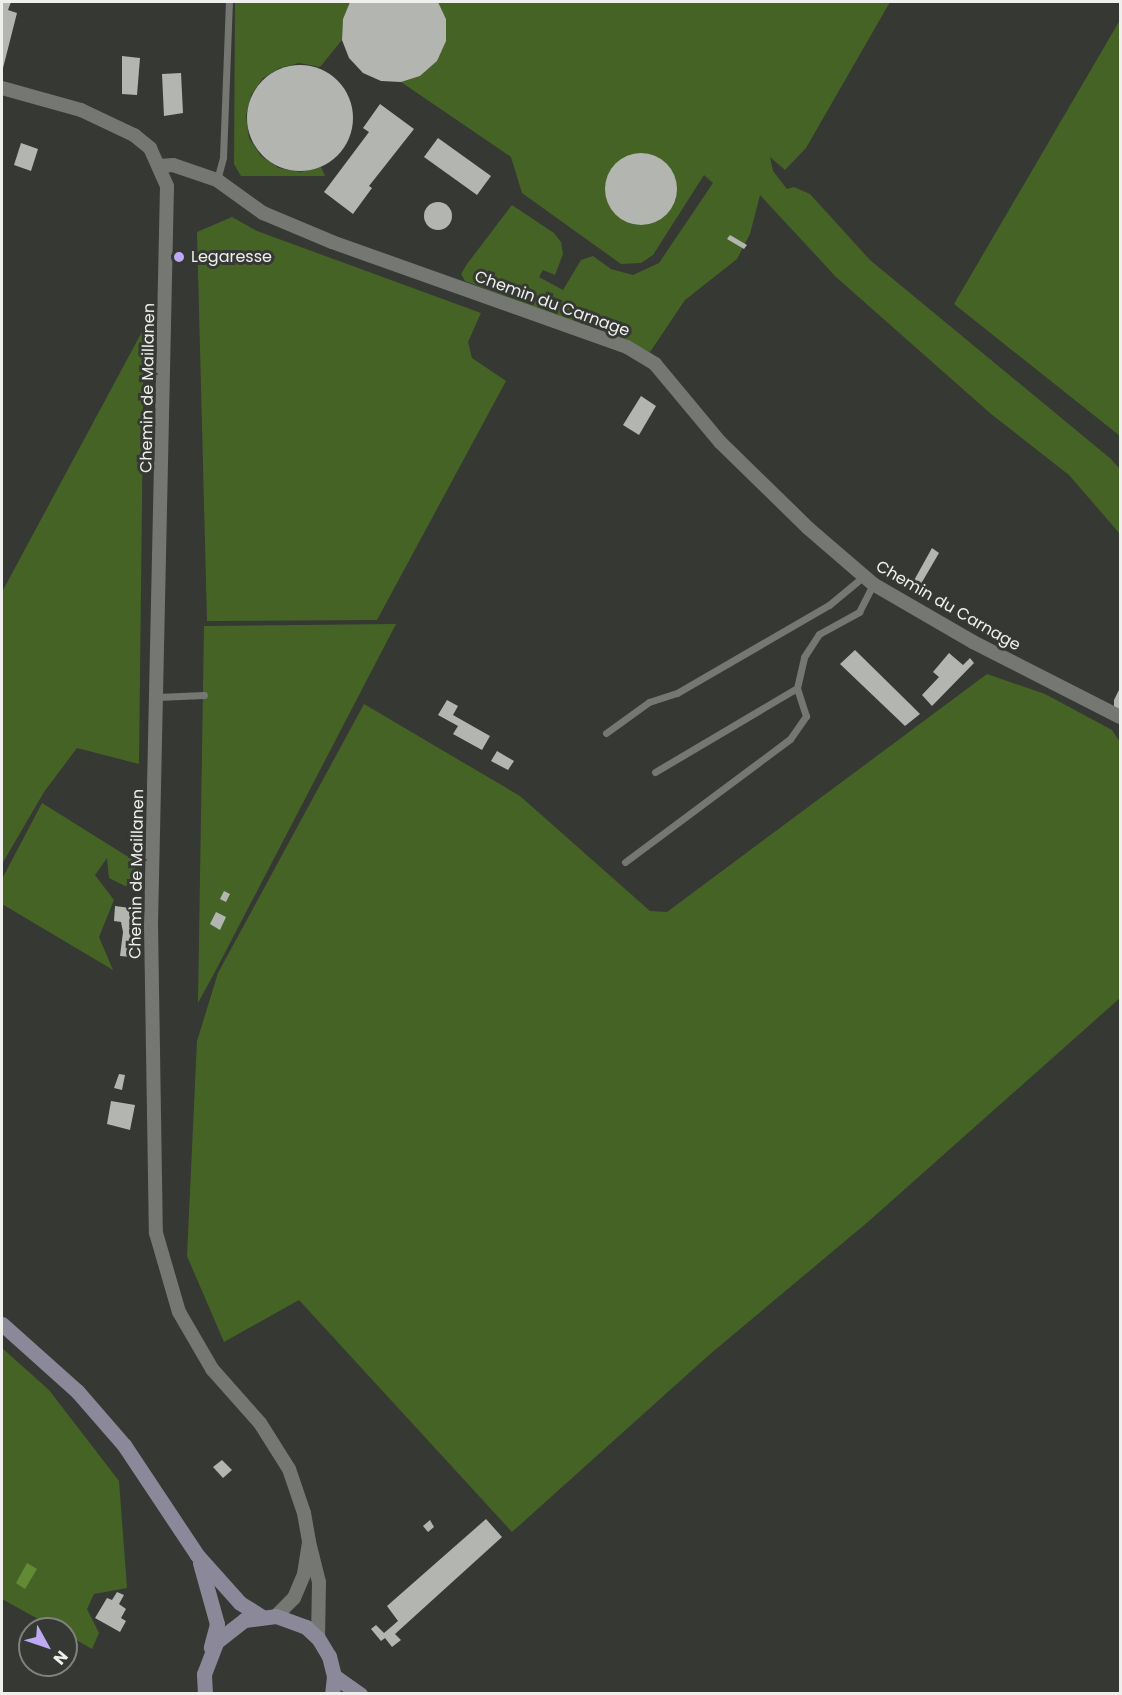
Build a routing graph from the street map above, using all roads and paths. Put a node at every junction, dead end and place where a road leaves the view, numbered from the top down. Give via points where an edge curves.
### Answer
1 (229, 2) edge
2 (2, 88) edge
3 (160, 166) junction
4 (217, 180) junction
5 (868, 580) junction
6 (797, 688) junction
7 (204, 695) dead end
8 (157, 697) junction
9 (1120, 717) edge
10 (606, 733) dead end
11 (655, 772) dead end
12 (625, 862) dead end
13 (2, 1324) edge
14 (309, 1542) junction
15 (197, 1555) junction
16 (268, 1616) junction
17 (318, 1638) junction
18 (208, 1658) junction
19 (334, 1676) junction
20 (205, 1694) edge
21 (332, 1694) edge
22 (360, 1694) edge

1 - 4 lane via 223,157
2 - 3 street via 109,121 150,148
3 - 4 street, Chemin du Carnage via 173,165
3 - 8 street, Chemin de Maillanen via 167,186 168,226
4 - 5 street, Chemin du Carnage via 262,213 332,242 627,347 646,358 720,442
5 - 6 lane via 859,612 819,634 804,657
5 - 9 street, Chemin du Carnage via 973,642
5 - 10 lane via 677,693 649,702
6 - 11 lane
6 - 12 lane via 806,716 790,739
7 - 8 lane
8 - 14 street, Chemin de Maillanen via 151,923 156,1233 179,1312 212,1369 260,1423 289,1469
13 - 15 main road via 77,1391 124,1445
14 - 16 street via 304,1574 294,1598
14 - 17 street via 319,1582
15 - 16 main road via 240,1603
15 - 18 main road via 217,1624
16 - 17 main road via 306,1627
16 - 18 main road via 229,1630
17 - 19 main road via 329,1656
18 - 20 main road
19 - 21 main road
19 - 22 main road

